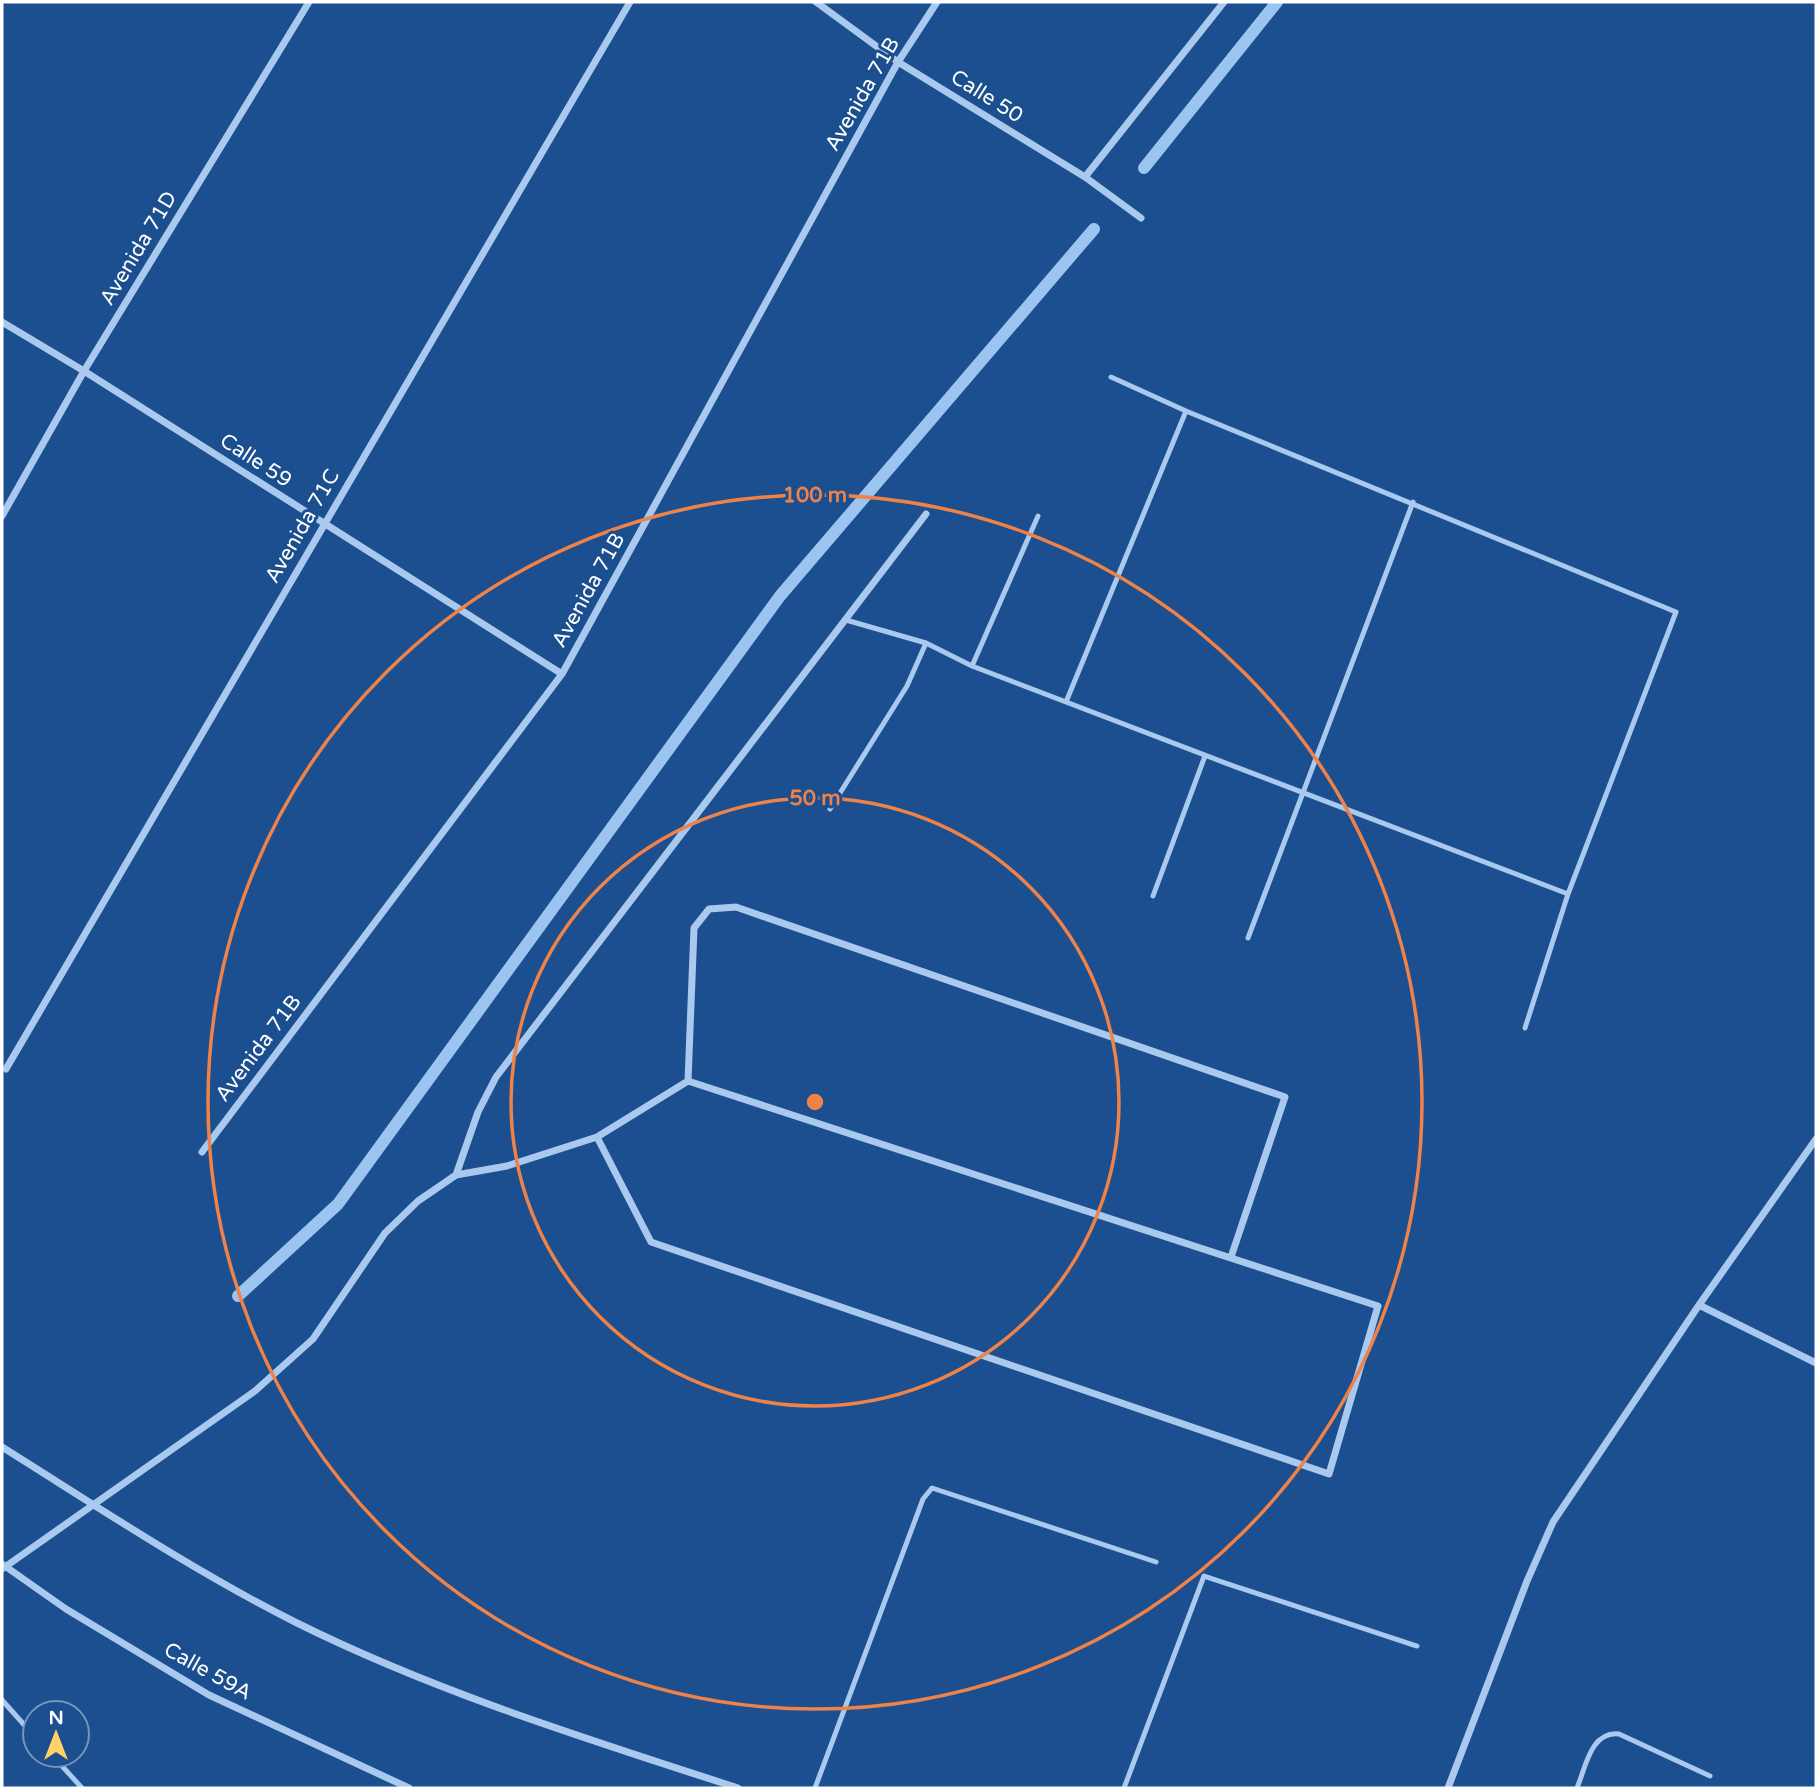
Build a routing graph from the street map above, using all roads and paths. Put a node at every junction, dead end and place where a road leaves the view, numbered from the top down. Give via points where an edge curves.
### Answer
1 (309, 2) edge
2 (630, 2) edge
3 (816, 2) edge
4 (937, 2) edge
5 (1224, 2) edge
6 (898, 62) junction
7 (1085, 177) junction
8 (1141, 218) dead end
9 (2, 322) edge
10 (84, 371) junction
11 (1111, 377) dead end
12 (1186, 411) junction
13 (1413, 502) junction
14 (926, 514) dead end
15 (2, 516) edge
16 (1038, 516) dead end
17 (323, 524) junction
18 (846, 620) junction
19 (926, 643) junction
20 (972, 666) junction
21 (562, 674) junction
22 (1066, 702) junction
23 (1205, 756) junction
24 (1303, 793) junction
25 (830, 809) dead end
26 (1569, 894) junction
27 (1153, 896) dead end
28 (1248, 938) dead end
29 (1525, 1028) dead end
30 (6, 1069) dead end
31 (688, 1081) junction
32 (597, 1137) junction
33 (1816, 1139) edge
34 (202, 1152) dead end
35 (456, 1175) junction
36 (1231, 1257) junction
37 (1699, 1305) junction
38 (1816, 1363) edge
39 (2, 1447) edge
40 (95, 1505) junction
41 (1156, 1562) dead end
42 (3, 1566) edge
43 (1417, 1646) dead end
44 (2, 1700) edge
45 (21, 1721) edge
46 (65, 1769) edge
47 (1710, 1776) dead end
48 (82, 1788) edge
49 (409, 1788) edge
50 (738, 1788) edge
51 (815, 1788) edge
52 (1124, 1788) edge
53 (1448, 1788) edge
54 (1577, 1788) edge

1 - 10 street, Avenida 71D
2 - 17 street, Avenida 71C
3 - 6 street, Calle 50
4 - 6 street, Avenida 71B
5 - 7 street
6 - 7 street, Calle 50
6 - 21 street, Avenida 71B
7 - 8 street, Calle 50
9 - 10 street, Calle 59
10 - 15 street, Avenida 71D
10 - 17 street, Calle 59
11 - 12 lane
12 - 13 lane
12 - 22 lane
13 - 24 lane
13 - 26 lane via 1676,612
14 - 18 street
16 - 20 lane
17 - 21 street, Calle 59
17 - 30 street, Avenida 71C
18 - 19 lane
18 - 35 street via 496,1077
19 - 20 lane
19 - 25 lane via 907,686
20 - 22 lane
21 - 34 street, Avenida 71B
22 - 23 lane
23 - 24 lane
23 - 27 lane
24 - 26 lane
24 - 28 lane
26 - 29 lane
31 - 32 street
31 - 36 street
31 - 36 street via 694,928 709,909 736,907 1285,1097
32 - 35 street via 507,1166
32 - 36 street via 651,1242 1329,1474 1378,1306
33 - 37 street
35 - 40 street via 418,1201 385,1233 313,1339 255,1391
37 - 38 street
37 - 53 street via 1553,1522
39 - 40 street
40 - 42 street
40 - 50 street via 297,1623 489,1707
41 - 51 lane via 932,1488 923,1499
42 - 49 street, Calle 59A via 209,1695
43 - 52 lane via 1204,1576
44 - 45 lane
46 - 48 lane
47 - 54 lane via 1619,1734 1606,1733 1598,1738

